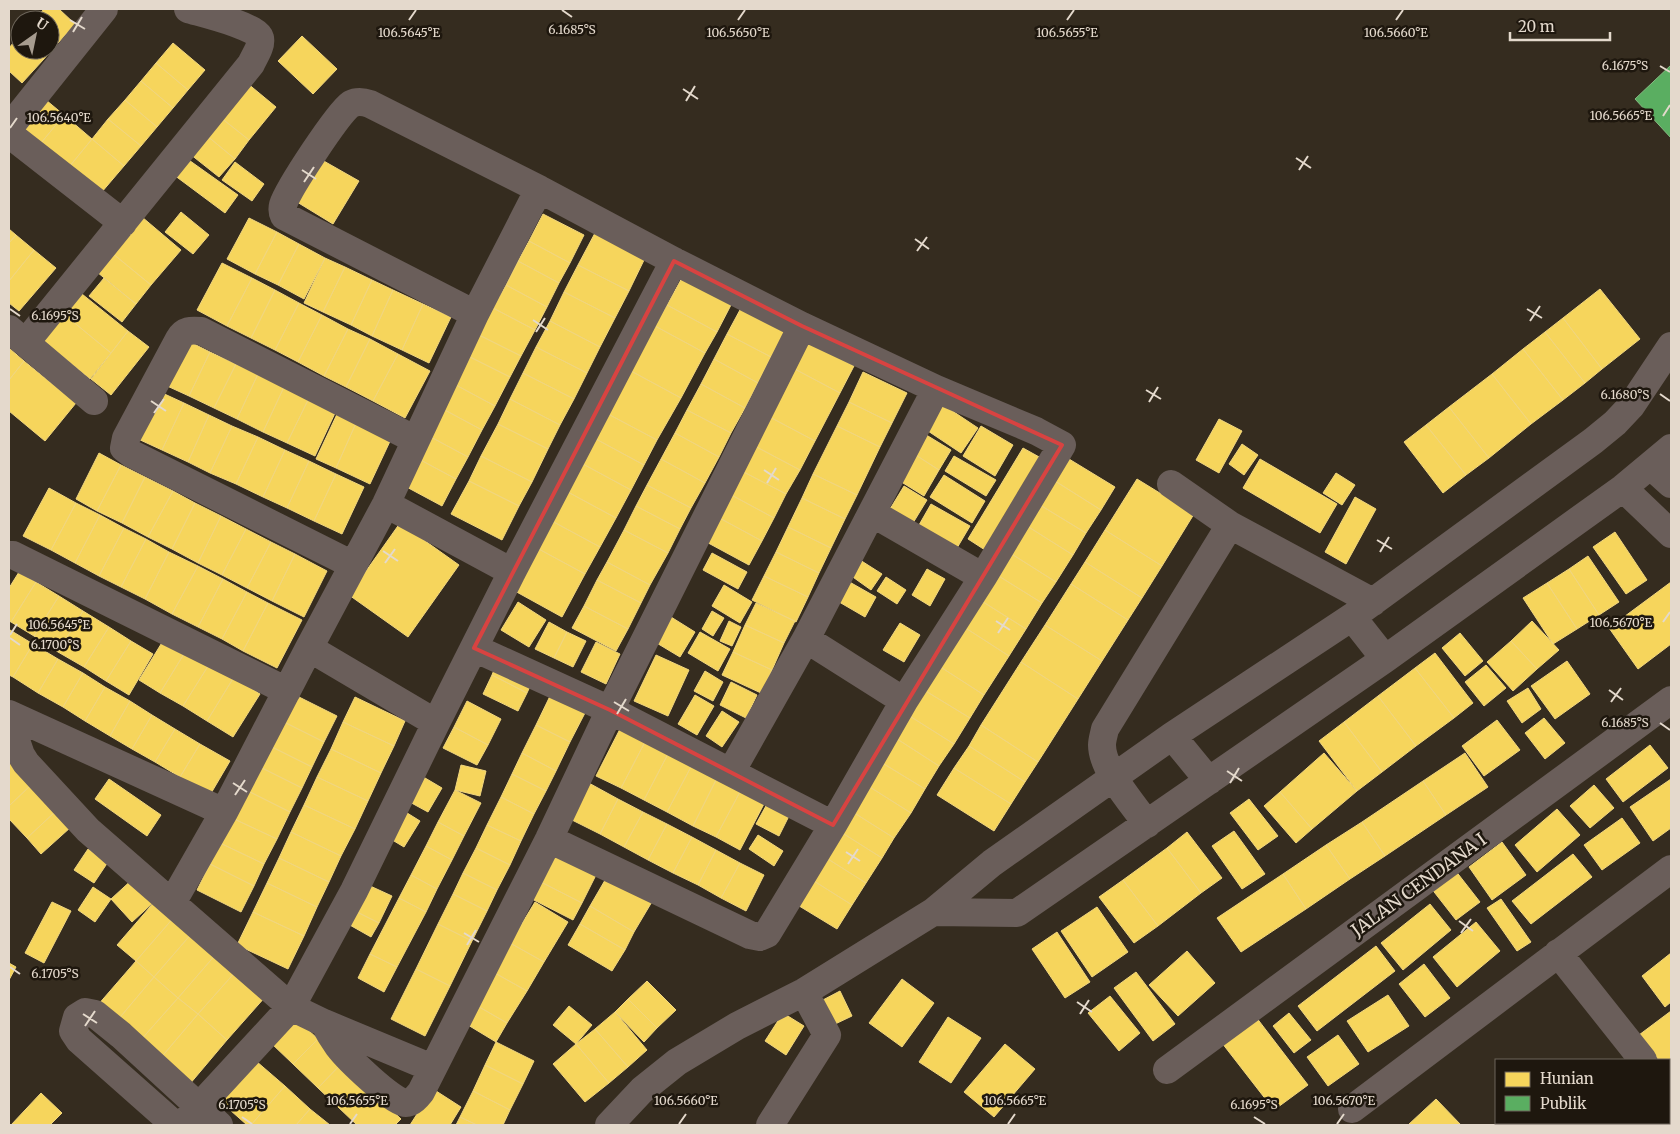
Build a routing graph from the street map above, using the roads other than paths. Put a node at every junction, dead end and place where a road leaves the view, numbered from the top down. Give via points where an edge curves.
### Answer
1 (104, 9) edge
2 (188, 9) edge
3 (9, 128) edge
4 (9, 134) edge
5 (539, 188) junction
6 (123, 223) junction
7 (674, 262) junction
8 (475, 314) junction
9 (802, 326) junction
10 (17, 336) edge
11 (1671, 346) edge
12 (936, 389) junction
13 (94, 400) dead end
14 (416, 440) junction
15 (1671, 448) edge
16 (1651, 466) junction
17 (1171, 484) dead end
18 (1671, 484) edge
19 (1623, 488) junction
20 (386, 504) junction
21 (872, 513) junction
22 (1230, 525) junction
23 (1671, 534) edge
24 (9, 555) edge
25 (353, 565) junction
26 (512, 572) junction
27 (983, 577) junction
28 (1362, 610) junction
29 (806, 639) junction
30 (309, 648) junction
31 (474, 648) junction
32 (1385, 659) junction
33 (287, 691) junction
34 (1671, 700) edge
35 (904, 701) junction
36 (610, 710) junction
37 (9, 714) edge
38 (9, 720) edge
39 (436, 723) junction
40 (1172, 736) junction
41 (731, 772) junction
42 (1114, 777) junction
43 (1209, 781) junction
44 (224, 812) junction
45 (1147, 824) junction
46 (833, 825) junction
47 (549, 839) junction
48 (1671, 869) edge
49 (172, 903) junction
50 (933, 912) junction
51 (1558, 953) junction
52 (804, 992) junction
53 (291, 1007) junction
54 (324, 1023) junction
55 (1643, 1059) edge
56 (432, 1068) junction
57 (1167, 1070) dead end
58 (1352, 1109) dead end
59 (190, 1116) edge
60 (175, 1125) edge
61 (219, 1125) edge
62 (609, 1125) edge
63 (770, 1125) edge

1 - 3 street
2 - 6 street via 246,27 260,36 259,46 251,64
4 - 6 street
5 - 7 street
5 - 8 street
5 - 8 street via 370,104 359,102 353,103 339,116 290,189 282,209 288,220
6 - 10 street
7 - 9 street
7 - 26 street
8 - 14 street
9 - 12 street
9 - 36 street
10 - 13 street
11 - 28 street via 1631,406 1615,423
12 - 21 street
12 - 27 street via 1062,445
14 - 20 street
14 - 25 street via 201,331 192,330 184,332 179,339 126,438 124,448 132,454
15 - 16 street
16 - 18 street
16 - 19 street
17 - 22 street
19 - 23 street
19 - 32 street
20 - 25 street
20 - 26 street
21 - 27 street
21 - 29 street
22 - 28 street
22 - 42 street via 1105,729 1103,754
24 - 33 street
25 - 30 street
26 - 31 street
27 - 35 street
28 - 32 street
28 - 40 street
29 - 35 street
29 - 41 street
30 - 33 street
30 - 39 street
31 - 36 street
31 - 39 street
32 - 43 street
33 - 44 street
34 - 57 street, JALAN CENDANA I
35 - 46 street
36 - 41 street
36 - 47 street
37 - 44 street
38 - 49 street via 21,755 31,769 88,830
39 - 53 street via 354,891
40 - 42 street
40 - 43 street
41 - 46 street
42 - 45 street
42 - 50 street via 992,864
43 - 45 street
44 - 49 street
45 - 50 street via 1017,913
46 - 47 street via 773,925 767,934 760,937
47 - 56 street
48 - 51 street
49 - 53 street
50 - 52 street
51 - 55 street
51 - 58 street
52 - 62 street via 737,1026 677,1062 642,1090
52 - 63 street via 827,1035
53 - 54 street
53 - 59 street
54 - 56 street
54 - 56 street via 348,1058 400,1102 409,1103 416,1098
59 - 60 street via 95,1014 85,1012 77,1017 73,1031 79,1040
59 - 61 street

